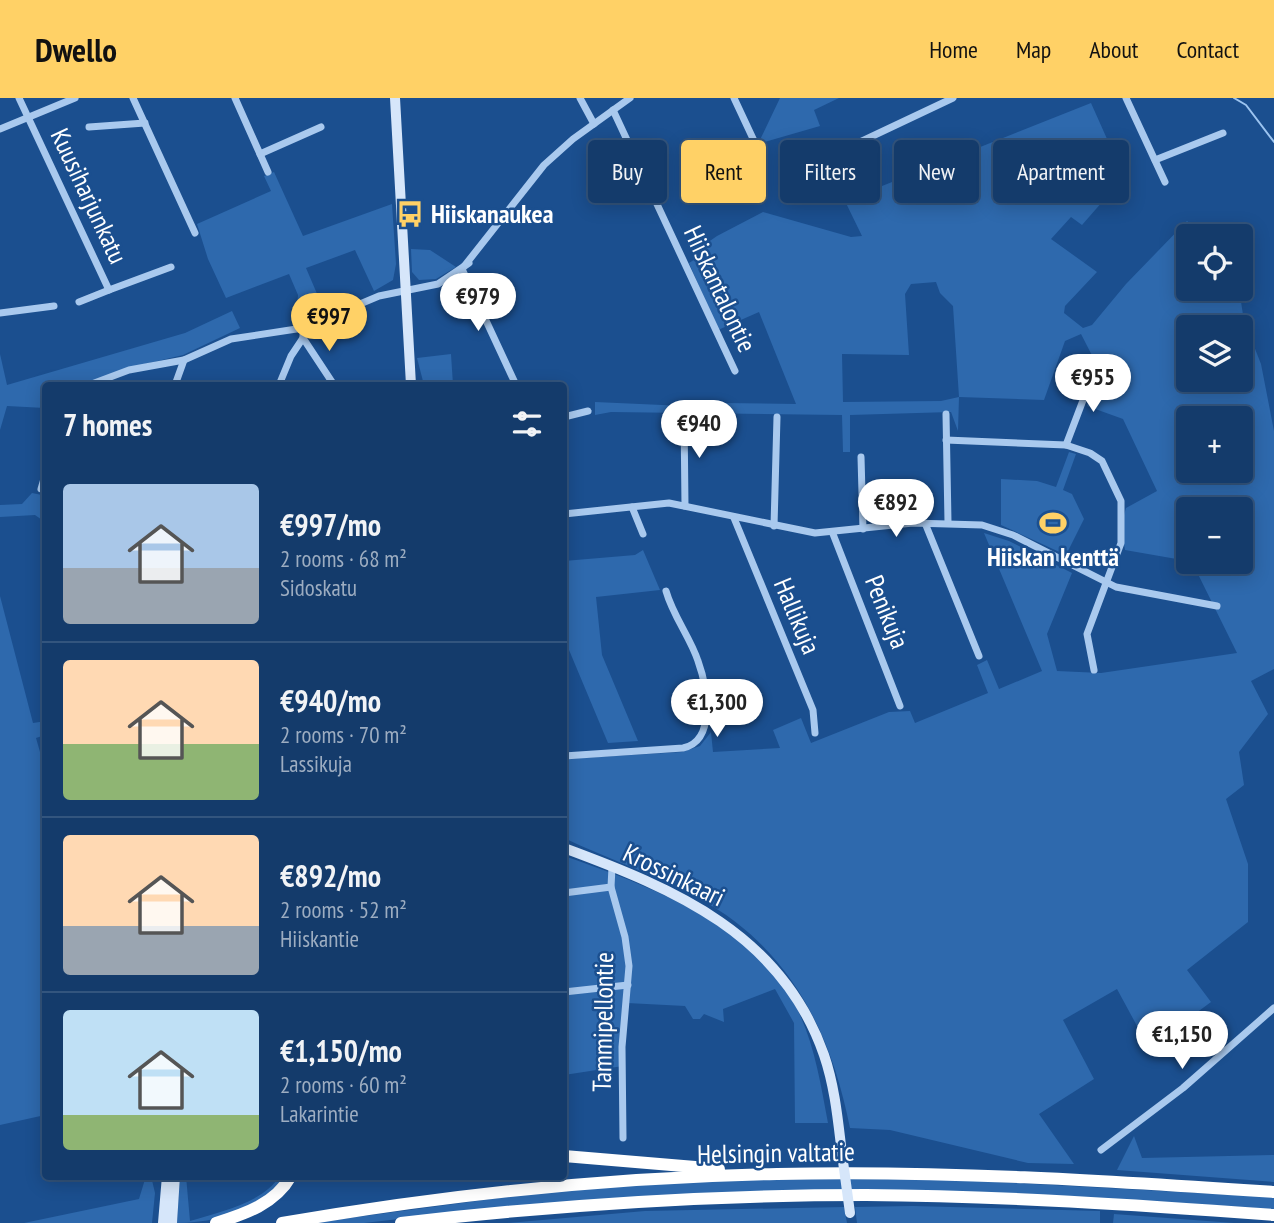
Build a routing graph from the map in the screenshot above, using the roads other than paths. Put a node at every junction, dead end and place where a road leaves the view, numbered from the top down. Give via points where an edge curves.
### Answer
1 (19, 98) edge
2 (75, 98) edge
3 (132, 98) edge
4 (235, 98) edge
5 (395, 98) edge
6 (580, 98) edge
7 (630, 98) edge
8 (734, 98) edge
9 (953, 98) edge
10 (1126, 98) edge
11 (613, 110) junction
12 (30, 118) junction
13 (145, 123) junction
14 (594, 124) junction
15 (89, 127) dead end
16 (321, 127) dead end
17 (0, 128) edge
18 (1223, 133) dead end
19 (754, 140) edge
20 (862, 140) edge
21 (260, 154) junction
22 (1156, 160) junction
23 (268, 172) dead end
24 (1165, 182) dead end
25 (195, 233) dead end
26 (468, 263) junction
27 (172, 267) dead end
28 (110, 290) junction
29 (406, 290) junction
30 (79, 302) dead end
31 (54, 306) dead end
32 (0, 313) edge
33 (303, 328) junction
34 (303, 338) junction
35 (184, 360) junction
36 (735, 372) dead end
37 (1093, 374) dead end
38 (97, 382) edge
39 (175, 382) edge
40 (280, 382) edge
41 (332, 382) edge
42 (411, 382) edge
43 (515, 382) edge
44 (588, 411) dead end
45 (684, 414) dead end
46 (946, 414) dead end
47 (567, 415) edge
48 (777, 417) dead end
49 (946, 440) junction
50 (1066, 445) junction
51 (861, 457) dead end
52 (42, 486) edge
53 (41, 489) dead end
54 (685, 506) junction
55 (632, 507) junction
56 (567, 514) edge
57 (734, 518) junction
58 (948, 522) junction
59 (925, 523) junction
60 (774, 526) junction
61 (863, 530) junction
62 (643, 534) dead end
63 (833, 534) junction
64 (1108, 584) junction
65 (666, 591) dead end
66 (1217, 606) dead end
67 (979, 656) dead end
68 (1094, 670) dead end
69 (900, 706) dead end
70 (815, 733) dead end
71 (567, 755) edge
72 (567, 849) edge
73 (612, 867) junction
74 (611, 887) junction
75 (567, 893) edge
76 (628, 985) junction
77 (567, 992) edge
78 (1274, 1007) edge
79 (623, 1138) dead end
80 (1101, 1150) dead end
81 (567, 1156) edge
82 (775, 1174) junction
83 (167, 1180) edge
84 (174, 1180) edge
85 (288, 1180) edge
86 (1274, 1192) edge
87 (527, 1210) junction
88 (1274, 1215) edge
89 (851, 1218) edge
90 (168, 1219) edge
91 (216, 1223) edge
92 (282, 1223) edge
93 (401, 1223) edge
94 (467, 1223) edge

1 - 12 street, Kuusiharjunkatu
2 - 12 street
3 - 13 street
4 - 21 street
5 - 29 street
6 - 14 street
7 - 11 street
8 - 19 street
9 - 20 street
10 - 22 street
11 - 14 street
11 - 36 street, Hiiskantalontie
12 - 17 street
12 - 28 street, Kuusiharjunkatu
13 - 15 street
13 - 25 street
14 - 26 street via 535,175
16 - 21 street
18 - 22 street
21 - 23 street
22 - 24 street
26 - 29 street via 438,284
26 - 43 street via 462,269
27 - 28 street, Kuusiharjunkatu
28 - 30 street
29 - 33 street via 379,296
29 - 42 street
31 - 32 street
33 - 34 street
33 - 35 street via 231,338
34 - 40 street
34 - 41 street
35 - 38 street via 129,370
35 - 39 street
37 - 50 street
44 - 47 street
45 - 54 street
46 - 49 street
48 - 60 street
49 - 50 street
49 - 58 street
50 - 64 street via 1099,458 1121,501 1121,543
51 - 61 street
52 - 53 street
54 - 55 street
54 - 57 street
55 - 56 street
55 - 62 street
57 - 60 street
57 - 70 street, Hallikuja via 814,714
58 - 59 street
58 - 64 street via 1003,530
59 - 61 street
59 - 67 street
60 - 63 street
61 - 63 street
63 - 69 street, Penikuja
64 - 66 street
64 - 68 street via 1087,634
65 - 71 street via 700,666 707,722 704,735 684,748
72 - 73 street, Krossinkaari
73 - 74 street, Tammipellontie
73 - 89 street, Krossinkaari, bridge via 708,911 755,948 783,979 811,1023 825,1057
74 - 75 street
74 - 76 street, Tammipellontie via 626,944
76 - 77 street
76 - 79 street, Tammipellontie via 622,1047
78 - 80 street via 1183,1088
81 - 82 highway
82 - 86 highway, Helsingin valtatie via 1026,1177
82 - 92 highway, Helsingin valtatie via 568,1185
83 - 90 street
84 - 90 street
85 - 91 highway via 272,1198
87 - 88 highway, Helsingin valtatie via 759,1196 866,1195 1051,1200
87 - 93 highway, Helsingin valtatie
87 - 94 highway

